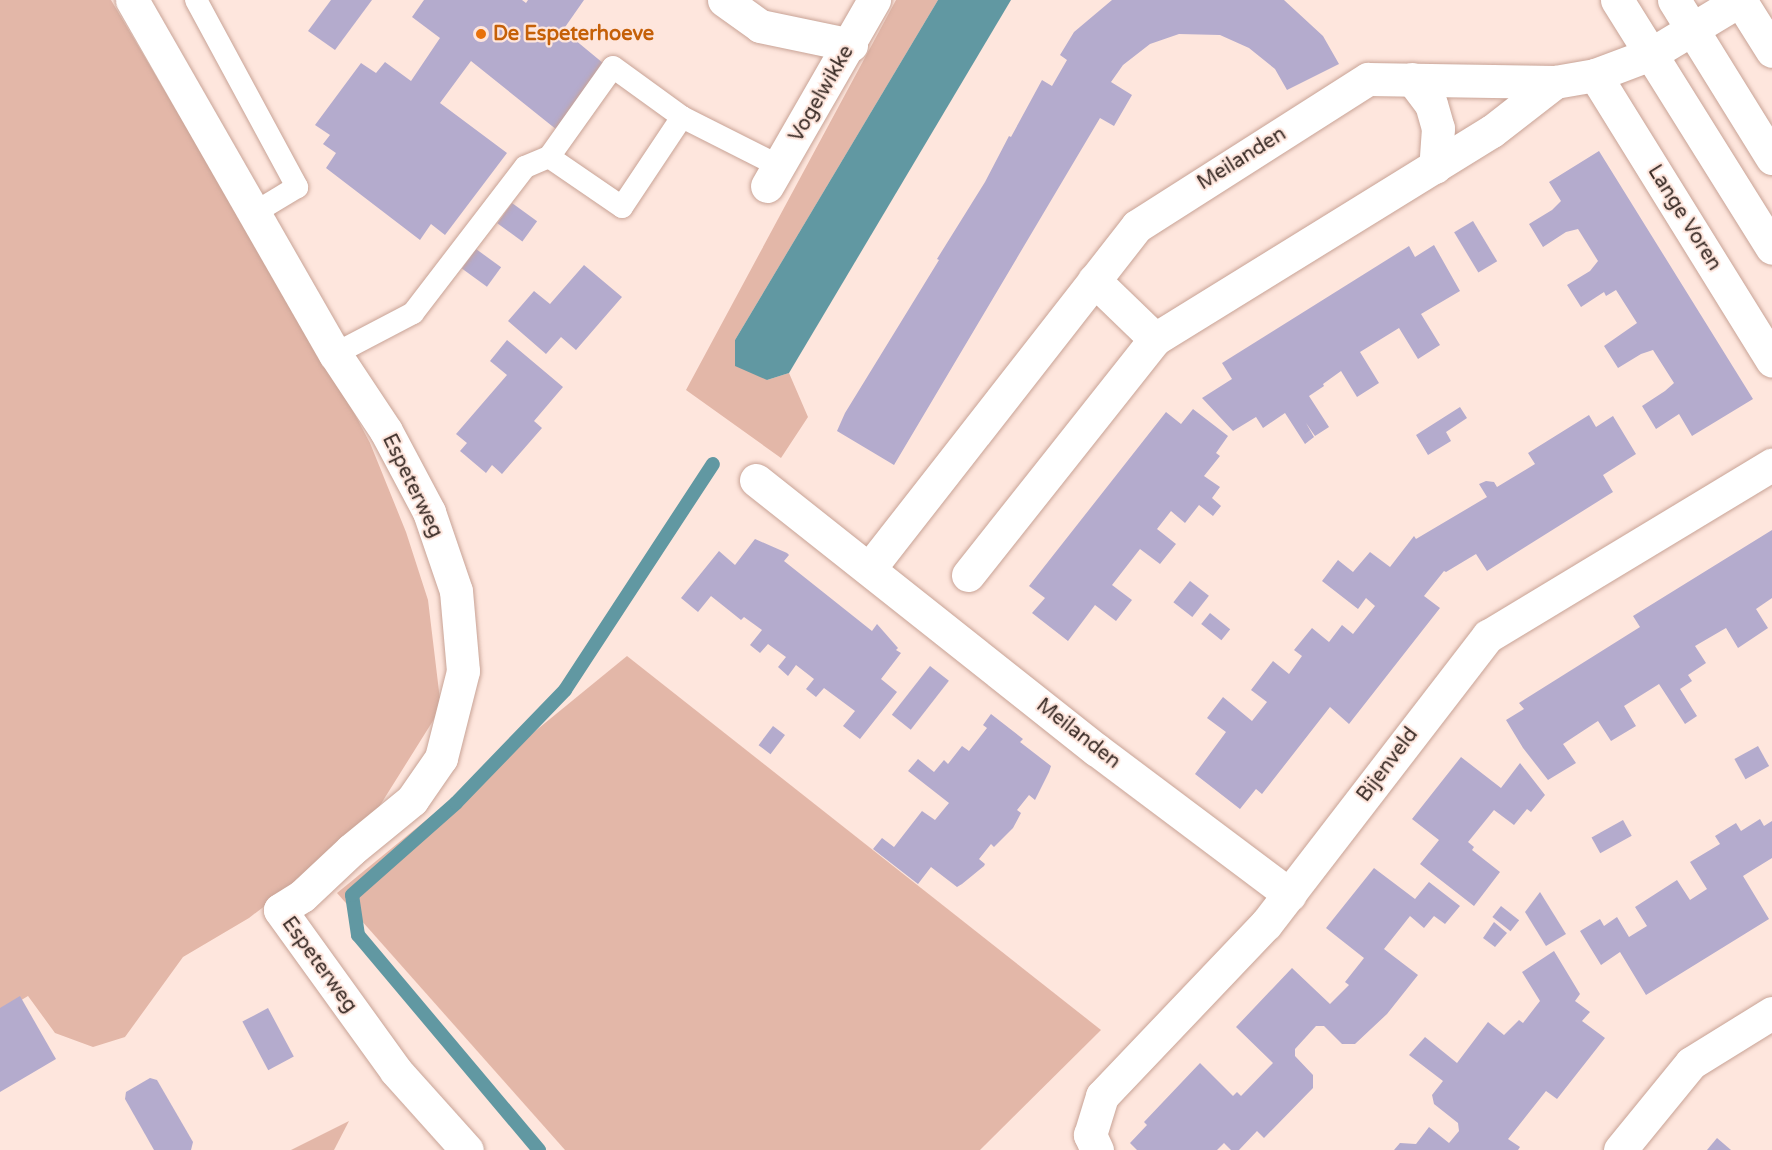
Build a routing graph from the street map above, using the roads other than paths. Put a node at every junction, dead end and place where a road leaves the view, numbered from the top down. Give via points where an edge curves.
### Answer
1 (132, 0) edge
2 (196, 0) edge
3 (724, 0) edge
4 (874, 0) edge
5 (1674, 0) edge
6 (1740, 0) edge
7 (1619, 4) edge
8 (1691, 29) junction
9 (851, 45) junction
10 (1772, 51) edge
11 (1651, 54) junction
12 (1595, 75) junction
13 (1412, 79) junction
14 (1555, 82) junction
15 (682, 117) junction
16 (549, 157) junction
17 (1772, 158) edge
18 (1435, 167) junction
19 (773, 176) joint
20 (254, 213) junction
21 (1772, 248) edge
22 (1094, 279) junction
23 (1155, 339) junction
24 (334, 354) junction
25 (1772, 361) edge
26 (1772, 465) edge
27 (756, 480) dead end
28 (869, 569) junction
29 (968, 575) dead end
30 (1290, 895) junction
31 (1772, 1013) edge
32 (467, 1150) edge
33 (1097, 1150) edge
34 (1620, 1150) edge

1 - 20 street, Espeterweg
2 - 20 lane via 297,187
3 - 9 street via 760,26
4 - 9 street, Vogelwikke
5 - 8 street
6 - 8 street
6 - 10 street
7 - 11 street
8 - 11 street
8 - 17 street
9 - 19 street, Vogelwikke
11 - 12 street, Meilanden
11 - 21 street
12 - 14 street, Meilanden
12 - 25 street, Lange Voren
13 - 14 street, Meilanden
13 - 18 street via 1431,104 1438,128
13 - 22 street, Meilanden via 1368,79 1137,226
14 - 18 street, Meilanden via 1492,131
15 - 16 lane via 613,68
15 - 16 lane via 622,207
15 - 19 lane
16 - 24 lane via 525,167 413,313
18 - 23 street, Meilanden
20 - 24 street, Espeterweg
22 - 23 street
22 - 28 street, Meilanden
23 - 29 street, Meilanden
24 - 32 street, Espeterweg via 387,431 429,512 456,591 463,672 441,758 412,800 302,896 280,910 396,1071
26 - 30 street, Bijenveld via 1488,636
27 - 28 street, Meilanden
28 - 30 street, Meilanden via 1097,750
30 - 33 street, Bijenveld via 1102,1096 1090,1135
31 - 34 street via 1691,1063

